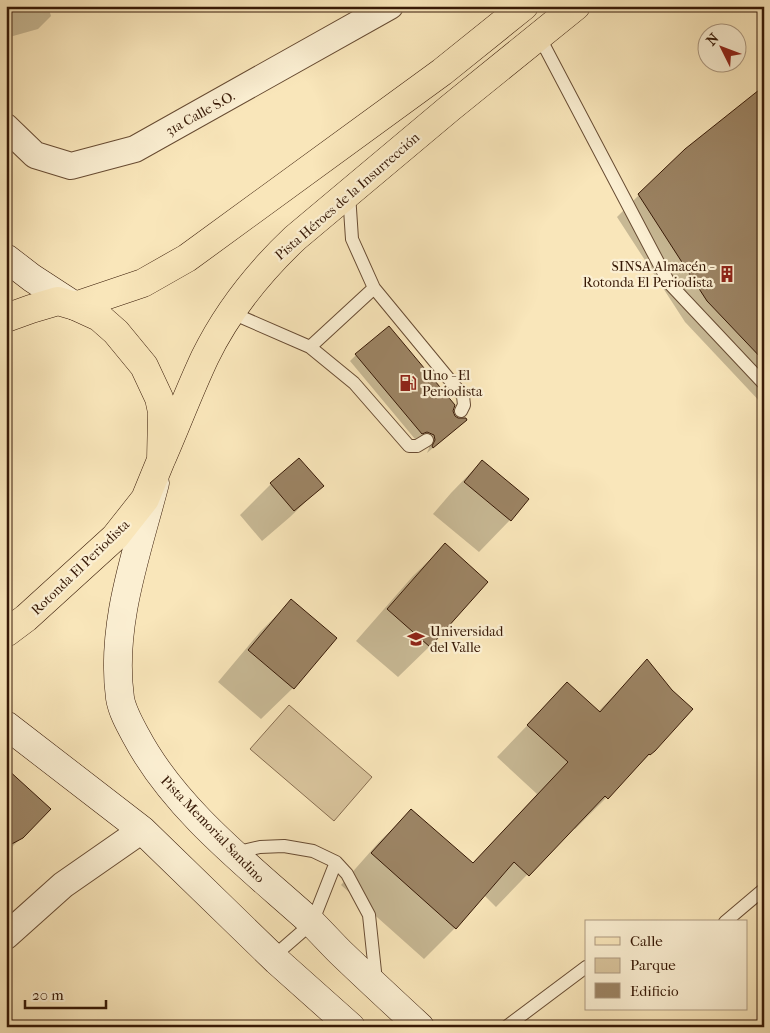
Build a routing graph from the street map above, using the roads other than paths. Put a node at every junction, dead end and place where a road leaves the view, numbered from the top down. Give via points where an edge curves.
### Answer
1 (390, 6) edge
2 (524, 6) edge
3 (576, 6) edge
4 (539, 36) junction
5 (6, 126) edge
6 (349, 194) junction
7 (6, 258) edge
8 (374, 288) junction
9 (75, 306) junction
10 (232, 313) junction
11 (6, 318) edge
12 (310, 347) junction
13 (764, 384) edge
14 (461, 412) dead end
15 (427, 440) dead end
16 (162, 460) junction
17 (6, 633) edge
18 (6, 725) edge
19 (142, 830) junction
20 (233, 853) junction
21 (336, 862) junction
22 (764, 889) edge
23 (727, 920) edge
24 (312, 923) junction
25 (6, 935) edge
26 (274, 956) junction
27 (585, 968) edge
28 (376, 986) junction
29 (351, 1027) edge
30 (420, 1027) edge
31 (506, 1027) edge

1 - 5 street, 31a Calle S.O. via 135,149 71,166 35,155
2 - 9 main road via 434,78 187,258 143,283
3 - 4 main road, Pista Héroes de la Insurrección
4 - 6 main road, Pista Héroes de la Insurrección
4 - 13 lane via 669,283
6 - 8 lane via 352,239
6 - 10 main road, Pista Héroes de la Insurrección via 273,259
7 - 9 main road
8 - 12 lane
8 - 14 lane via 463,396
9 - 11 main road, Rotonda El Periodista via 58,301
9 - 16 main road, Rotonda El Periodista via 100,317 144,366 162,412
10 - 12 lane
10 - 16 main road, Pista Héroes de la Insurrección via 205,357
12 - 15 lane via 354,383 409,446 417,446
16 - 17 main road, Rotonda El Periodista via 145,499 115,537
16 - 20 main road, Pista Memorial Sandino via 122,615 118,645 121,700 147,757 163,780
18 - 19 main road
19 - 25 street via 64,885
19 - 26 main road
20 - 21 lane via 284,846 313,851
20 - 24 main road, Pista Memorial Sandino
21 - 24 lane
21 - 28 lane via 348,874 369,915
22 - 23 lane
24 - 26 lane
24 - 28 main road, Pista Memorial Sandino
26 - 29 main road
27 - 31 lane
28 - 30 main road, Pista Memorial Sandino

